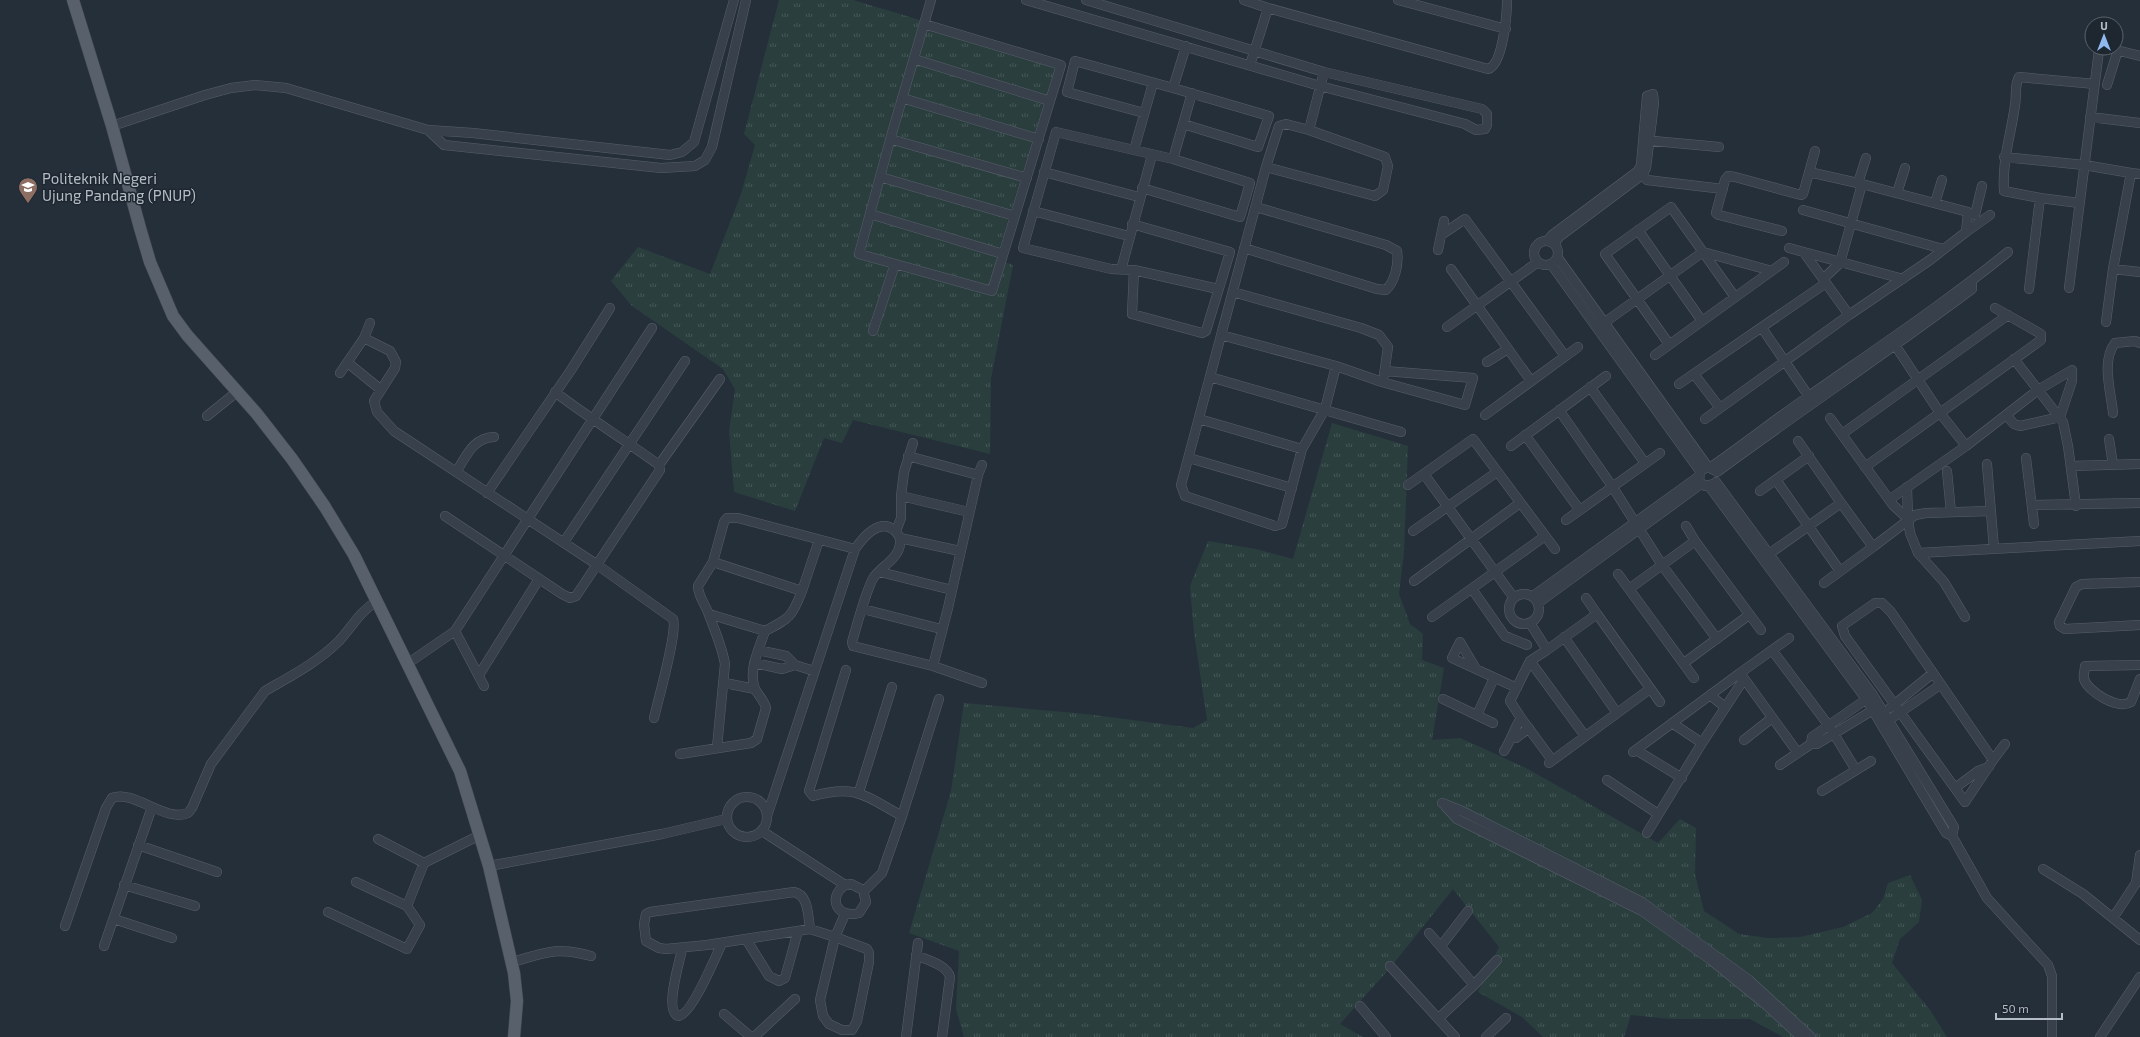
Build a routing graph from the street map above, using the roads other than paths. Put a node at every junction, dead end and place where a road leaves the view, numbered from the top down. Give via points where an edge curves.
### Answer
1 (73, 0) edge
2 (734, 0) edge
3 (746, 0) edge
4 (931, 0) edge
5 (1026, 0) edge
6 (1086, 0) edge
7 (1244, 0) edge
8 (1398, 0) edge
9 (1507, 0) edge
10 (1268, 8) junction
11 (924, 24) junction
12 (1506, 29) junction
13 (1186, 46) junction
14 (1254, 49) junction
15 (2098, 56) edge
16 (2140, 56) edge
17 (914, 59) junction
18 (1250, 65) junction
19 (1324, 72) junction
20 (1153, 83) junction
21 (2095, 84) junction
22 (2107, 85) dead end
23 (1320, 86) junction
24 (1173, 88) junction
25 (1192, 93) junction
26 (902, 98) junction
27 (1050, 101) junction
28 (1144, 113) junction
29 (2090, 117) junction
30 (2140, 123) edge
31 (1183, 124) junction
32 (112, 126) junction
33 (428, 130) junction
34 (1309, 130) junction
35 (890, 139) junction
36 (1039, 139) junction
37 (1720, 147) dead end
38 (1134, 150) junction
39 (1815, 151) dead end
40 (1152, 155) junction
41 (2004, 157) junction
42 (1866, 158) dead end
43 (1173, 159) junction
44 (2084, 165) junction
45 (1266, 167) junction
46 (1905, 168) dead end
47 (1044, 172) junction
48 (1809, 172) junction
49 (1640, 173) junction
50 (2136, 174) edge
51 (880, 177) junction
52 (1027, 178) junction
53 (1942, 180) dead end
54 (1860, 183) junction
55 (1982, 186) dead end
56 (1723, 189) junction
57 (1141, 192) junction
58 (1897, 193) junction
59 (2040, 198) junction
60 (1936, 203) junction
61 (2079, 203) junction
62 (1256, 206) junction
63 (1803, 210) dead end
64 (1033, 211) junction
65 (870, 214) junction
66 (1972, 214) junction
67 (1015, 216) junction
68 (1444, 221) dead end
69 (1851, 223) junction
70 (1132, 224) junction
71 (1638, 230) junction
72 (1782, 231) dead end
73 (1966, 232) junction
74 (1441, 235) junction
75 (1129, 236) junction
76 (1551, 243) junction
77 (1244, 248) junction
78 (1789, 248) dead end
79 (1943, 249) junction
80 (1438, 250) dead end
81 (1703, 252) junction
82 (2008, 252) dead end
83 (1003, 254) junction
84 (1805, 254) junction
85 (1555, 261) junction
86 (1538, 262) junction
87 (1784, 262) dead end
88 (1840, 262) junction
89 (895, 264) junction
90 (1451, 269) dead end
91 (1121, 270) junction
92 (1134, 270) junction
93 (2113, 270) junction
94 (1772, 271) junction
95 (2140, 272) edge
96 (1669, 276) junction
97 (1903, 279) junction
98 (1510, 281) junction
99 (1825, 281) junction
100 (2069, 288) dead end
101 (1218, 289) junction
102 (2029, 289) dead end
103 (1233, 292) junction
104 (1735, 297) junction
105 (1637, 299) junction
106 (1477, 305) junction
107 (610, 308) dead end
108 (1995, 308) dead end
109 (1850, 315) junction
110 (2008, 315) junction
111 (1702, 321) junction
112 (370, 322) dead end
113 (1605, 322) junction
114 (2106, 322) dead end
115 (1446, 327) dead end
116 (652, 328) dead end
117 (1597, 328) junction
118 (1762, 328) junction
119 (873, 331) dead end
120 (1221, 335) junction
121 (364, 338) junction
122 (1894, 343) junction
123 (2140, 343) edge
124 (1669, 344) junction
125 (1578, 347) dead end
126 (1508, 349) junction
127 (1655, 355) dead end
128 (1565, 356) junction
129 (2014, 359) junction
130 (684, 361) dead end
131 (1786, 361) junction
132 (1487, 362) dead end
133 (348, 363) junction
134 (1336, 366) junction
135 (1385, 371) junction
136 (340, 373) dead end
137 (1694, 374) junction
138 (1606, 376) dead end
139 (1210, 377) junction
140 (720, 379) dead end
141 (1918, 379) junction
142 (1531, 381) junction
143 (1382, 382) junction
144 (1679, 384) dead end
145 (1590, 387) junction
146 (380, 389) junction
147 (2038, 390) junction
148 (238, 391) junction
149 (555, 392) junction
150 (1811, 399) junction
151 (1720, 408) junction
152 (1325, 409) junction
153 (1559, 410) junction
154 (1940, 413) junction
155 (2113, 413) dead end
156 (1485, 415) dead end
157 (2006, 415) junction
158 (207, 416) dead end
159 (2060, 417) junction
160 (1830, 418) dead end
161 (1199, 419) junction
162 (1706, 419) dead end
163 (593, 420) junction
164 (1401, 432) dead end
165 (1842, 434) junction
166 (1524, 435) junction
167 (494, 437) dead end
168 (2109, 439) dead end
169 (1798, 441) dead end
170 (913, 443) dead end
171 (631, 444) junction
172 (1511, 446) dead end
173 (1966, 446) junction
174 (1302, 449) junction
175 (1660, 453) dead end
176 (908, 456) junction
177 (1809, 456) junction
178 (1189, 458) junction
179 (2026, 458) dead end
180 (1645, 463) junction
181 (1987, 464) dead end
182 (2140, 464) edge
183 (659, 465) junction
184 (982, 465) dead end
185 (2112, 465) junction
186 (2071, 466) junction
187 (1865, 467) junction
188 (1947, 470) dead end
189 (456, 472) junction
190 (1497, 472) junction
191 (1424, 474) junction
192 (978, 475) junction
193 (1708, 476) junction
194 (1776, 480) junction
195 (1408, 486) dead end
196 (1612, 486) junction
197 (1908, 487) junction
198 (1292, 488) junction
199 (1760, 491) dead end
200 (487, 493) junction
201 (901, 496) junction
202 (1889, 500) junction
203 (1520, 503) junction
204 (1841, 503) junction
205 (2140, 503) edge
206 (2032, 505) junction
207 (2076, 506) junction
208 (1448, 507) junction
209 (1579, 509) junction
210 (1990, 511) junction
211 (969, 512) junction
212 (1951, 512) junction
213 (445, 516) dead end
214 (1908, 519) junction
215 (527, 520) junction
216 (1566, 520) dead end
217 (2034, 524) dead end
218 (1637, 525) junction
219 (1686, 526) dead end
220 (1808, 527) junction
221 (1414, 531) dead end
222 (898, 534) junction
223 (1545, 536) junction
224 (1471, 539) junction
225 (819, 540) junction
226 (1695, 541) junction
227 (2140, 541) edge
228 (564, 542) junction
229 (1872, 547) junction
230 (855, 549) junction
231 (1554, 549) dead end
232 (1994, 549) junction
233 (960, 551) junction
234 (1918, 554) junction
235 (504, 556) junction
236 (1766, 556) junction
237 (713, 562) junction
238 (596, 564) junction
239 (1662, 565) junction
240 (1840, 571) junction
241 (880, 572) junction
242 (1495, 572) junction
243 (1618, 574) dead end
244 (539, 579) junction
245 (1414, 581) dead end
246 (2140, 582) edge
247 (1824, 583) dead end
248 (1472, 589) junction
249 (1629, 589) junction
250 (952, 590) junction
251 (802, 591) junction
252 (1514, 598) junction
253 (1586, 598) dead end
254 (1536, 600) junction
255 (377, 601) junction
256 (863, 609) junction
257 (709, 614) junction
258 (1597, 614) junction
259 (1749, 615) junction
260 (1432, 617) dead end
261 (1965, 617) dead end
262 (1530, 623) junction
263 (2140, 624) edge
264 (941, 629) junction
265 (1761, 630) dead end
266 (455, 631) junction
267 (765, 631) junction
268 (1564, 637) junction
269 (1789, 638) dead end
270 (1717, 639) junction
271 (1526, 645) dead end
272 (758, 650) junction
273 (1547, 650) junction
274 (1772, 650) junction
275 (754, 662) junction
276 (1530, 662) junction
277 (1684, 662) junction
278 (407, 664) junction
279 (795, 665) junction
280 (2140, 665) edge
281 (933, 666) junction
282 (1476, 669) dead end
283 (814, 670) junction
284 (846, 670) dead end
285 (1933, 672) junction
286 (479, 675) junction
287 (1742, 676) junction
288 (1494, 678) junction
289 (1694, 678) dead end
290 (2140, 679) edge
291 (725, 683) junction
292 (982, 683) dead end
293 (1940, 685) junction
294 (484, 686) dead end
295 (892, 687) dead end
296 (1517, 688) junction
297 (755, 689) junction
298 (1650, 689) junction
299 (1710, 695) junction
300 (1870, 697) junction
301 (939, 699) dead end
302 (1443, 699) dead end
303 (1660, 702) dead end
304 (1894, 704) junction
305 (1725, 707) junction
306 (1618, 712) junction
307 (1881, 712) junction
308 (1900, 713) junction
309 (1477, 715) junction
310 (654, 718) dead end
311 (1521, 718) junction
312 (1772, 718) junction
313 (1672, 722) junction
314 (1493, 723) dead end
315 (1529, 728) junction
316 (1831, 730) junction
317 (1585, 736) junction
318 (1512, 738) junction
319 (1744, 740) dead end
320 (1702, 743) junction
321 (2005, 744) dead end
322 (717, 747) junction
323 (1504, 751) dead end
324 (1798, 753) junction
325 (680, 754) dead end
326 (1871, 761) dead end
327 (1991, 763) junction
328 (1780, 765) dead end
329 (1856, 770) junction
330 (1682, 778) junction
331 (1607, 780) dead end
332 (1955, 788) junction
333 (1822, 791) dead end
334 (859, 792) junction
335 (152, 807) junction
336 (1658, 814) junction
337 (767, 816) junction
338 (902, 816) junction
339 (726, 819) junction
340 (762, 830) junction
341 (1648, 833) dead end
342 (480, 835) junction
343 (1952, 836) junction
344 (378, 839) dead end
345 (138, 845) junction
346 (2140, 855) edge
347 (424, 863) junction
348 (489, 866) junction
349 (2043, 870) dead end
350 (217, 872) dead end
351 (356, 882) dead end
352 (124, 885) junction
353 (845, 885) junction
354 (864, 891) junction
355 (195, 906) dead end
356 (408, 906) junction
357 (1468, 911) dead end
358 (328, 912) dead end
359 (845, 914) junction
360 (2113, 918) junction
361 (114, 919) junction
362 (66, 926) dead end
363 (810, 929) junction
364 (798, 931) junction
365 (1429, 933) dead end
366 (835, 937) junction
367 (172, 938) dead end
368 (746, 939) junction
369 (2140, 940) edge
370 (722, 943) junction
371 (918, 943) dead end
372 (104, 946) dead end
373 (1441, 946) junction
374 (682, 949) junction
375 (916, 955) junction
376 (591, 956) dead end
377 (1497, 960) dead end
378 (512, 962) junction
379 (1390, 966) dead end
380 (2140, 976) edge
381 (1474, 985) junction
382 (795, 999) dead end
383 (1360, 1006) dead end
384 (724, 1014) dead end
385 (1439, 1018) junction
386 (1506, 1018) dead end
387 (514, 1037) edge
388 (753, 1037) edge
389 (906, 1037) edge
390 (942, 1037) edge
391 (1386, 1037) edge
392 (1455, 1037) edge
393 (1486, 1037) edge
394 (1800, 1037) edge
395 (1811, 1037) edge
396 (2052, 1037) edge
397 (2100, 1037) edge

1 - 32 main road
2 - 33 street via 694,142 682,152 670,155
3 - 33 street via 712,146 705,160 695,166 661,168 444,145
4 - 11 street
5 - 13 street
6 - 14 street
7 - 10 street
8 - 12 street
9 - 12 street
10 - 12 street via 1488,69 1494,64
10 - 14 street
11 - 17 street
11 - 27 street via 1061,65
13 - 18 street
13 - 24 street
14 - 18 street
14 - 19 street
15 - 21 street
16 - 22 street via 2120,51 2117,53
17 - 26 street
17 - 27 street
18 - 23 street
19 - 23 street
19 - 23 street via 1482,109 1487,114 1487,125 1485,129 1476,130 1466,124
20 - 24 street
20 - 28 street
20 - 28 street via 1075,61 1067,92
21 - 29 street
21 - 41 street via 2019,77 2016,82 2016,104
23 - 34 street
24 - 25 street
25 - 31 street
25 - 31 street via 1269,116 1258,147
26 - 35 street
26 - 36 street
27 - 36 street
28 - 38 street
29 - 30 street
29 - 44 street
31 - 43 street
32 - 33 street via 212,93 255,85 286,88
32 - 148 main road via 150,262 173,316
34 - 45 street via 1286,124 1279,126
34 - 45 street via 1385,156 1388,166 1383,190 1375,196
35 - 51 street
35 - 52 street
36 - 52 street
37 - 49 street via 1646,140
38 - 40 street
38 - 47 street via 1056,132
39 - 48 street
40 - 43 street
40 - 57 street
41 - 44 street
41 - 59 street via 2004,191
42 - 54 street
43 - 57 street via 1250,183 1240,217
44 - 50 street
44 - 61 street
45 - 62 street
46 - 58 street
47 - 57 street
47 - 64 street
48 - 54 street
48 - 56 street via 1801,195 1728,176
49 - 56 street via 1647,180
49 - 76 street via 1552,235
50 - 93 street
51 - 65 street
51 - 67 street
52 - 67 street
53 - 60 street
54 - 58 street
54 - 69 street
55 - 66 street
56 - 72 street via 1716,212 1719,215
57 - 70 street
58 - 60 street
59 - 61 street
59 - 102 street
60 - 66 street
61 - 100 street
62 - 77 street
62 - 77 street via 1386,245 1397,251 1399,260 1390,286 1382,290
63 - 69 street
64 - 75 street
64 - 91 street via 1023,248
65 - 83 street
65 - 89 street via 859,254
66 - 73 street
66 - 73 street via 1988,217
67 - 83 street
68 - 74 street
69 - 79 street
69 - 88 street
70 - 75 street
70 - 101 street via 1230,252
71 - 81 street via 1671,207
71 - 96 street
71 - 105 street via 1605,254
73 - 79 street
74 - 80 street
74 - 98 street via 1465,220
75 - 91 street
76 - 85 street via 1557,248
76 - 86 street via 1538,244 1535,248 1535,258
77 - 103 street
78 - 84 street
79 - 97 street
81 - 94 street
81 - 96 street
81 - 104 street
82 - 122 street via 1972,281 1972,289
83 - 89 street via 992,291
84 - 88 street
84 - 99 street
85 - 86 street via 1546,266
85 - 113 street
85 - 117 street
86 - 98 street
87 - 94 street
88 - 97 street
88 - 99 street
89 - 119 street
90 - 106 street
91 - 92 street
92 - 101 street
92 - 101 street via 1132,314 1202,333 1206,331
93 - 95 street
93 - 114 street
94 - 104 street
96 - 105 street
96 - 111 street
97 - 109 street
98 - 106 street
98 - 128 street
99 - 109 street
99 - 118 street
103 - 120 street
103 - 135 street via 1379,335 1388,347
104 - 111 street
105 - 113 street
105 - 124 street
106 - 115 street
106 - 126 street
107 - 149 street
108 - 110 street
109 - 131 street
110 - 129 street via 2042,336 2041,340
110 - 141 street
111 - 124 street
112 - 121 street
113 - 117 street
113 - 193 street
116 - 163 street
117 - 193 street
118 - 131 street
118 - 137 street
120 - 134 street
120 - 139 street
121 - 133 street
121 - 146 street via 390,351 396,362 395,368
122 - 141 street
122 - 150 street
123 - 155 street via 2115,343 2111,347 2108,366
124 - 127 street
125 - 128 street
126 - 132 street
126 - 142 street
128 - 142 street
129 - 147 street
129 - 154 street
130 - 171 street
131 - 150 street
131 - 151 street
133 - 136 street
133 - 146 street
134 - 143 street
134 - 152 street
135 - 143 street
135 - 143 street via 1473,378 1465,405
137 - 144 street
137 - 151 street
138 - 145 street
139 - 152 street
139 - 161 street
140 - 183 street
141 - 154 street
141 - 165 street
142 - 156 street
145 - 153 street
145 - 180 street
146 - 189 street via 375,397 375,406 383,421
147 - 157 street
147 - 159 street
147 - 159 street via 2072,370 2072,381
148 - 158 street
148 - 255 main road via 292,459 325,507 354,555
149 - 163 street
149 - 200 street
150 - 193 street
151 - 162 street
152 - 164 street
152 - 174 street
153 - 166 street
153 - 196 street
154 - 173 street
154 - 187 street
157 - 159 street via 2014,424 2020,426
157 - 173 street
159 - 186 street via 2066,431
160 - 165 street
161 - 174 street
161 - 178 street
163 - 171 street
163 - 215 street
165 - 187 street
166 - 172 street
166 - 209 street
167 - 189 street via 485,437 477,442
168 - 185 street
169 - 177 street
170 - 176 street
171 - 183 street
171 - 228 street
173 - 197 street
174 - 198 street
175 - 180 street
176 - 192 street
176 - 201 street
177 - 194 street
177 - 204 street
178 - 198 street
178 - 198 street via 1181,485 1185,496 1275,526 1282,524
179 - 206 street
180 - 196 street
181 - 210 street
182 - 185 street
183 - 238 street via 659,472
184 - 192 street
185 - 186 street
186 - 207 street
187 - 202 street
188 - 212 street
189 - 200 street
190 - 191 street via 1473,439
190 - 203 street
190 - 208 street
191 - 195 street
191 - 208 street
192 - 211 street
193 - 218 street
193 - 236 street
194 - 199 street
194 - 220 street
196 - 209 street
196 - 218 street
197 - 202 street
197 - 214 street
200 - 215 street
201 - 211 street
201 - 222 street
202 - 214 street
203 - 223 street
203 - 224 street
204 - 220 street
204 - 229 street
205 - 207 street
206 - 207 street
206 - 217 street
208 - 221 street
208 - 224 street
209 - 216 street
210 - 212 street
210 - 232 street
211 - 233 street
212 - 214 street via 1926,513
213 - 235 street
214 - 229 street
214 - 234 street
215 - 228 street
215 - 235 street
218 - 239 street
218 - 254 street
219 - 226 street
220 - 236 street
220 - 240 street
222 - 230 street via 886,525 880,526
222 - 233 street
222 - 241 street via 899,550
223 - 231 street
223 - 242 street
224 - 242 street
224 - 245 street
225 - 230 street
225 - 237 street via 731,517 724,522
225 - 251 street
226 - 239 street
226 - 259 street
227 - 232 street
228 - 238 street
229 - 240 street
230 - 283 street
232 - 234 street
233 - 250 street
234 - 261 street via 1944,582
235 - 244 street
235 - 266 street
236 - 300 street
237 - 251 street
237 - 257 street via 698,586 700,597
238 - 244 street via 573,598
238 - 310 street via 662,610 675,624
239 - 249 street
239 - 270 street
240 - 247 street
241 - 250 street
241 - 256 street via 873,578
242 - 248 street
242 - 252 street
243 - 249 street
244 - 286 street
246 - 263 street via 2082,584 2076,587 2059,622 2065,629
248 - 260 street
248 - 271 street via 1505,636
249 - 277 street
250 - 264 street
251 - 267 street via 793,614
252 - 254 street via 1526,594
252 - 262 street via 1509,611 1512,617 1523,624
253 - 258 street
254 - 262 street via 1538,615
255 - 278 main road
255 - 335 street via 361,612 339,641 322,656 259,697 211,764 188,813 177,815
256 - 264 street
256 - 281 street via 852,642 854,648
257 - 267 street
257 - 291 street via 726,664
258 - 268 street
258 - 298 street
259 - 265 street
259 - 270 street
262 - 273 street
264 - 281 street
266 - 278 street
266 - 286 street
267 - 272 street
268 - 273 street
268 - 306 street
269 - 274 street
270 - 277 street
272 - 275 street
272 - 279 street via 786,656
273 - 276 street
274 - 287 street
274 - 316 street
275 - 279 street via 782,669
275 - 297 street via 752,671
276 - 296 street
276 - 317 street
277 - 289 street
278 - 342 main road via 460,771
279 - 283 street
280 - 290 street via 2085,666 2084,679 2105,700 2120,705 2131,702
281 - 292 street
282 - 288 street
283 - 337 street
284 - 334 street via 809,791 813,796 836,791
285 - 293 street
285 - 304 street
285 - 304 street via 1882,603 1875,603 1842,626 1844,636
286 - 294 street
287 - 299 street
287 - 305 street
287 - 312 street
288 - 296 street
288 - 309 street
291 - 297 street
291 - 322 street
293 - 308 street
293 - 327 street
295 - 334 street
296 - 311 street via 1510,701
297 - 322 street via 766,708 757,739 750,743
298 - 303 street
298 - 306 street
299 - 305 street
299 - 313 street
300 - 307 street
300 - 316 street
301 - 338 street
302 - 309 street
304 - 307 street
304 - 308 street
305 - 320 street
306 - 317 street
307 - 308 street
307 - 316 street
307 - 343 street via 1946,833
307 - 343 street via 1954,828
308 - 332 street
309 - 314 street
311 - 315 street
311 - 318 street via 1511,733
312 - 319 street
312 - 324 street
313 - 320 street
313 - 330 street via 1634,751
315 - 317 street via 1551,761
315 - 318 street via 1516,738
316 - 324 street via 1812,737 1811,744
316 - 329 street
318 - 323 street
320 - 330 street
321 - 327 street
322 - 325 street
324 - 328 street
326 - 329 street
327 - 332 street
327 - 332 street via 1965,802
329 - 333 street
330 - 336 street
331 - 336 street
334 - 338 street
335 - 345 street
335 - 362 street via 126,797 115,797 110,800
336 - 341 street
337 - 339 street via 760,802 745,797 731,804
337 - 340 street
338 - 354 street via 882,873
339 - 340 street via 730,829 738,836 754,836
339 - 348 street via 662,834
340 - 353 street
342 - 347 street
342 - 348 main road
343 - 396 street via 1987,898 2048,965 2052,976
344 - 347 street
345 - 350 street
345 - 352 street
346 - 360 street via 2136,883
347 - 356 street
348 - 378 main road
349 - 360 street via 2083,894
351 - 356 street
352 - 355 street
352 - 361 street
353 - 354 street via 858,886
353 - 359 street via 839,889 836,903 839,910
354 - 359 street via 864,909 852,915
356 - 358 street via 420,925 407,949
357 - 373 street
359 - 366 street
360 - 369 street
361 - 367 street
361 - 372 street
363 - 364 street
363 - 366 street
363 - 374 street via 804,900 794,892 646,914 646,941 659,948
364 - 368 street
364 - 368 street via 785,978 778,981 769,976
365 - 373 street
366 - 366 street via 820,1000 821,1008 829,1024 848,1031 852,1030 857,1021 869,953 863,947
368 - 370 street
370 - 374 street
370 - 374 street via 695,998 684,1014 678,1016 671,1002
371 - 375 street
373 - 381 street
375 - 389 street
375 - 390 street via 949,973
376 - 378 street via 561,950
377 - 381 street
378 - 387 main road via 517,988
379 - 385 street
380 - 397 street
381 - 385 street
382 - 388 street
383 - 391 street
384 - 388 street
385 - 392 street
386 - 393 street
394 - 395 street via 1711,960 1642,911 1457,819 1442,803 1642,902 1749,980

